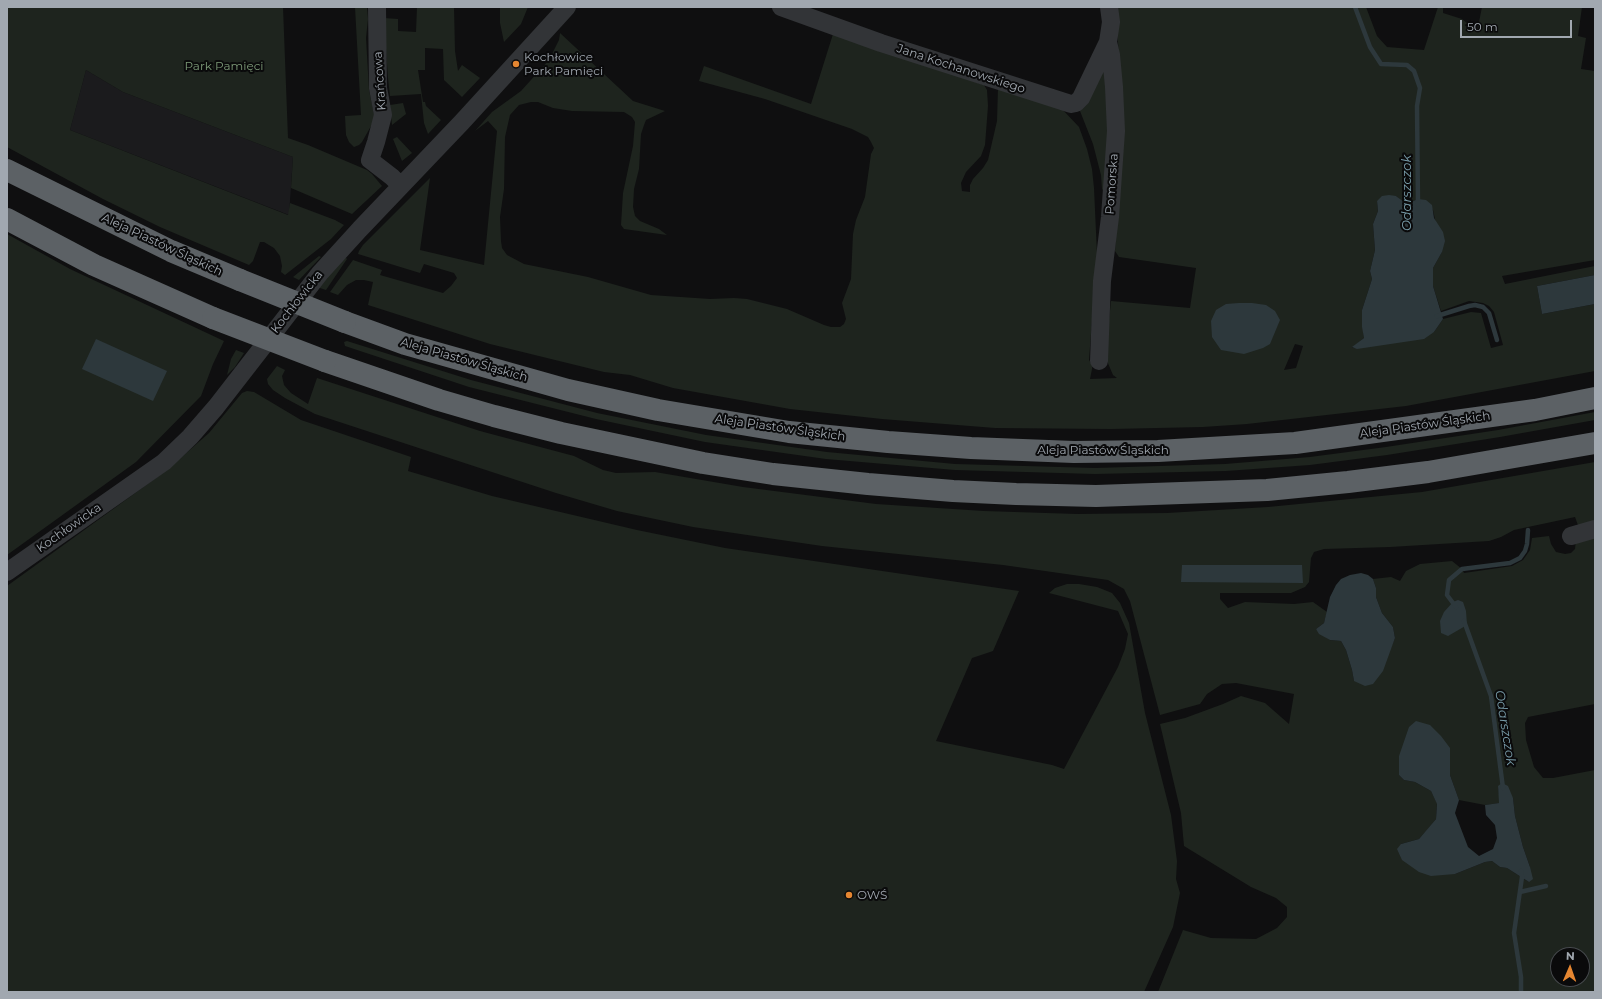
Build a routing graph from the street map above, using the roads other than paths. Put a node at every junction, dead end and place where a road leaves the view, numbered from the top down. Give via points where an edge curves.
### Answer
1 (376, 7) edge
2 (567, 7) edge
3 (781, 7) edge
4 (1109, 7) edge
5 (1108, 42) junction
6 (7, 170) edge
7 (401, 186) junction
8 (7, 219) edge
9 (1099, 361) dead end
10 (1595, 398) edge
11 (1595, 443) edge
12 (1595, 530) edge
13 (1571, 536) dead end
14 (7, 572) edge

1 - 7 street, Krańcowa via 378,88 382,115 370,160
2 - 7 street, Kochłowicka
3 - 5 street, Jana Kochanowskiego via 880,43 1071,104 1081,98
4 - 5 street, Pomorska via 1111,22
5 - 9 street, Pomorska via 1116,131 1110,217 1102,281
6 - 10 highway, Aleja Piastów Śląskich, bridge via 171,251 405,344 568,390 658,410 789,432 971,448 1074,452 1158,451 1295,443 1528,411
7 - 14 street, Kochłowicka via 320,273 190,437 164,462
8 - 11 highway, bridge via 94,265 213,318 426,396 561,433 703,463 773,474 953,491 1016,494 1096,496 1267,490 1428,472
12 - 13 street

